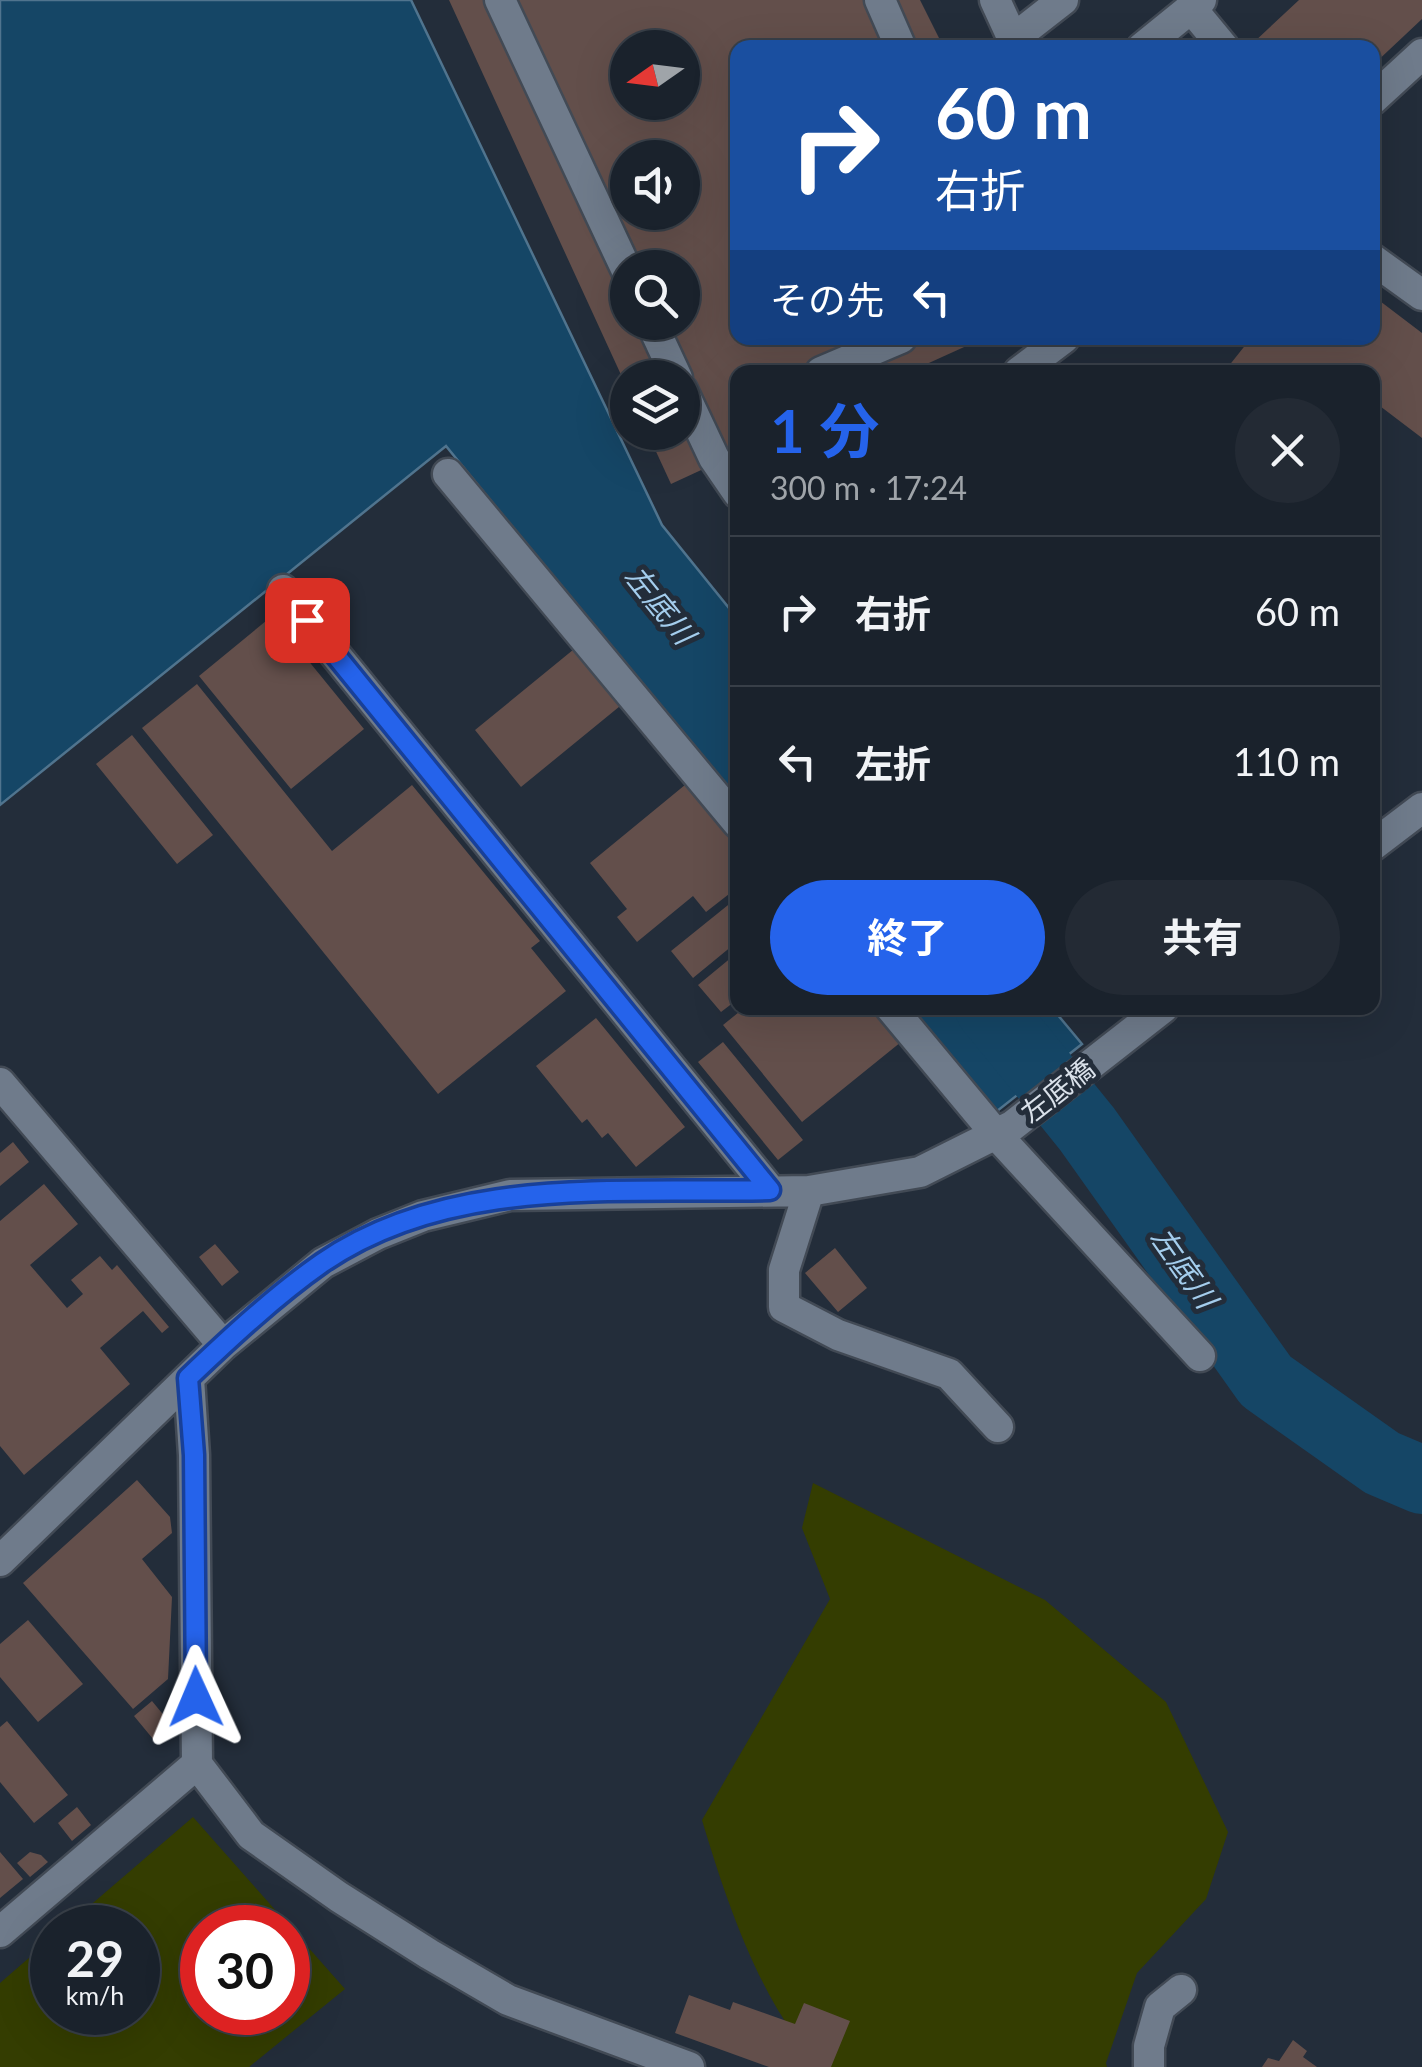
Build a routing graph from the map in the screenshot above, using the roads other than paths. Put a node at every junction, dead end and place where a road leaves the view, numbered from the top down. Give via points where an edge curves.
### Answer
1 (500, 0) edge
2 (880, 0) edge
3 (994, 0) edge
4 (1063, 0) edge
5 (1196, 4) edge
6 (897, 40) edge
7 (1013, 40) edge
8 (1019, 40) edge
9 (1152, 40) edge
10 (1219, 40) edge
11 (1422, 54) edge
12 (1380, 93) edge
13 (617, 250) edge
14 (1380, 265) edge
15 (1422, 294) edge
16 (885, 345) edge
17 (1055, 345) edge
18 (837, 365) edge
19 (1028, 365) edge
20 (700, 428) edge
21 (448, 474) dead end
22 (730, 481) edge
23 (283, 590) dead end
24 (1422, 808) edge
25 (730, 812) edge
26 (1380, 840) edge
27 (898, 1015) edge
28 (1154, 1015) edge
29 (0, 1083) edge
30 (1004, 1129) junction
31 (770, 1190) junction
32 (810, 1191) junction
33 (223, 1345) junction
34 (1200, 1356) dead end
35 (188, 1378) junction
36 (998, 1427) dead end
37 (0, 1560) edge
38 (196, 1764) junction
39 (0, 1932) edge
40 (1181, 1990) dead end
41 (689, 2067) edge
42 (1149, 2067) edge

1 - 13 street
2 - 6 street
3 - 7 street
4 - 8 street
5 - 9 street
5 - 10 street
11 - 12 street
14 - 15 street
16 - 18 street
17 - 19 street
20 - 22 street
21 - 25 street
23 - 31 street
24 - 26 street
27 - 30 street
28 - 30 street, 左底橋
29 - 33 street
30 - 32 street, 左底橋 via 920,1172
30 - 34 street
31 - 32 street, 左底橋
31 - 33 street, 左底橋 via 510,1195 423,1216 323,1262
32 - 36 street via 784,1270 784,1307 838,1335 949,1374
33 - 35 street, 左底橋
35 - 37 street, 左底橋
35 - 38 street
38 - 39 street
38 - 41 street via 251,1836 429,1954 508,2000
40 - 42 street via 1160,2008

